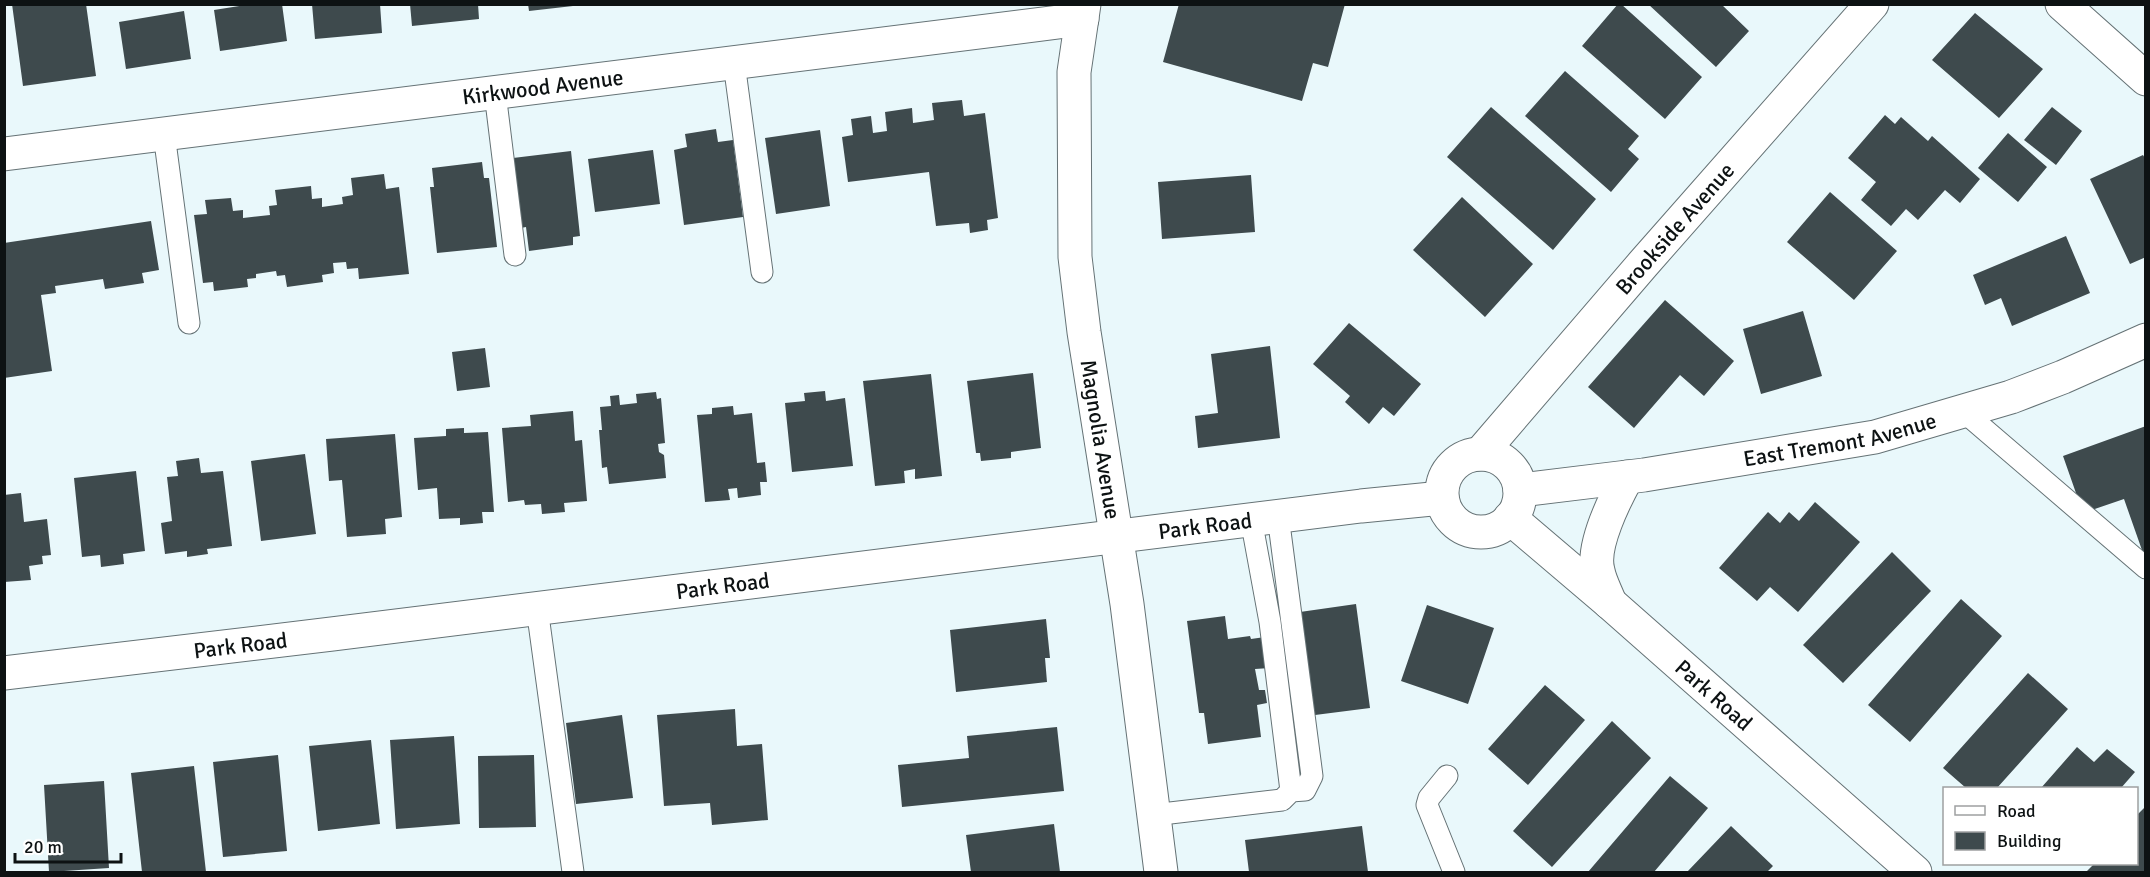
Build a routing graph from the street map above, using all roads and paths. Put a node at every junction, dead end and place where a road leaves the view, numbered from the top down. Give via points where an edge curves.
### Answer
1 (1872, 4) edge
2 (2062, 4) edge
3 (1083, 12) edge
4 (734, 63) junction
5 (2145, 79) edge
6 (495, 93) junction
7 (164, 134) junction
8 (4, 154) edge
9 (514, 255) dead end
10 (762, 272) dead end
11 (189, 323) dead end
12 (2145, 340) edge
13 (1963, 411) junction
14 (1480, 454) junction
15 (1627, 477) junction
16 (1442, 498) junction
17 (1515, 504) junction
18 (1264, 517) junction
19 (1115, 536) junction
20 (2145, 568) edge
21 (1610, 603) junction
22 (537, 608) junction
23 (4, 673) edge
24 (1447, 776) dead end
25 (1153, 815) junction
26 (573, 873) edge
27 (1161, 873) edge
28 (1454, 873) edge
29 (1916, 873) edge

1 - 14 street, Brookside Avenue
2 - 5 street
3 - 4 street, Kirkwood Avenue
3 - 19 street, Magnolia Avenue via 1074,72 1074,237
4 - 6 street, Kirkwood Avenue
4 - 10 lane
6 - 7 street, Kirkwood Avenue
6 - 9 lane
7 - 8 street, Kirkwood Avenue
7 - 11 lane
12 - 13 street, East Tremont Avenue via 2053,381
13 - 15 street, East Tremont Avenue via 1875,437
13 - 20 lane
14 - 16 street via 1461,460 1447,472
14 - 17 street, Park Road via 1494,456 1516,476
15 - 17 street, East Tremont Avenue
15 - 21 street via 1599,543 1597,569
16 - 17 street via 1456,524 1485,532 1499,528
16 - 18 street, Park Road
17 - 21 street, Park Road
18 - 19 street, Park Road
18 - 25 lane via 1270,622 1291,791 1282,800
19 - 22 street, Park Road
19 - 25 street, Magnolia Avenue
21 - 29 street, Park Road
22 - 23 street, Park Road
22 - 26 lane
24 - 28 lane via 1427,805
25 - 27 street, Magnolia Avenue

